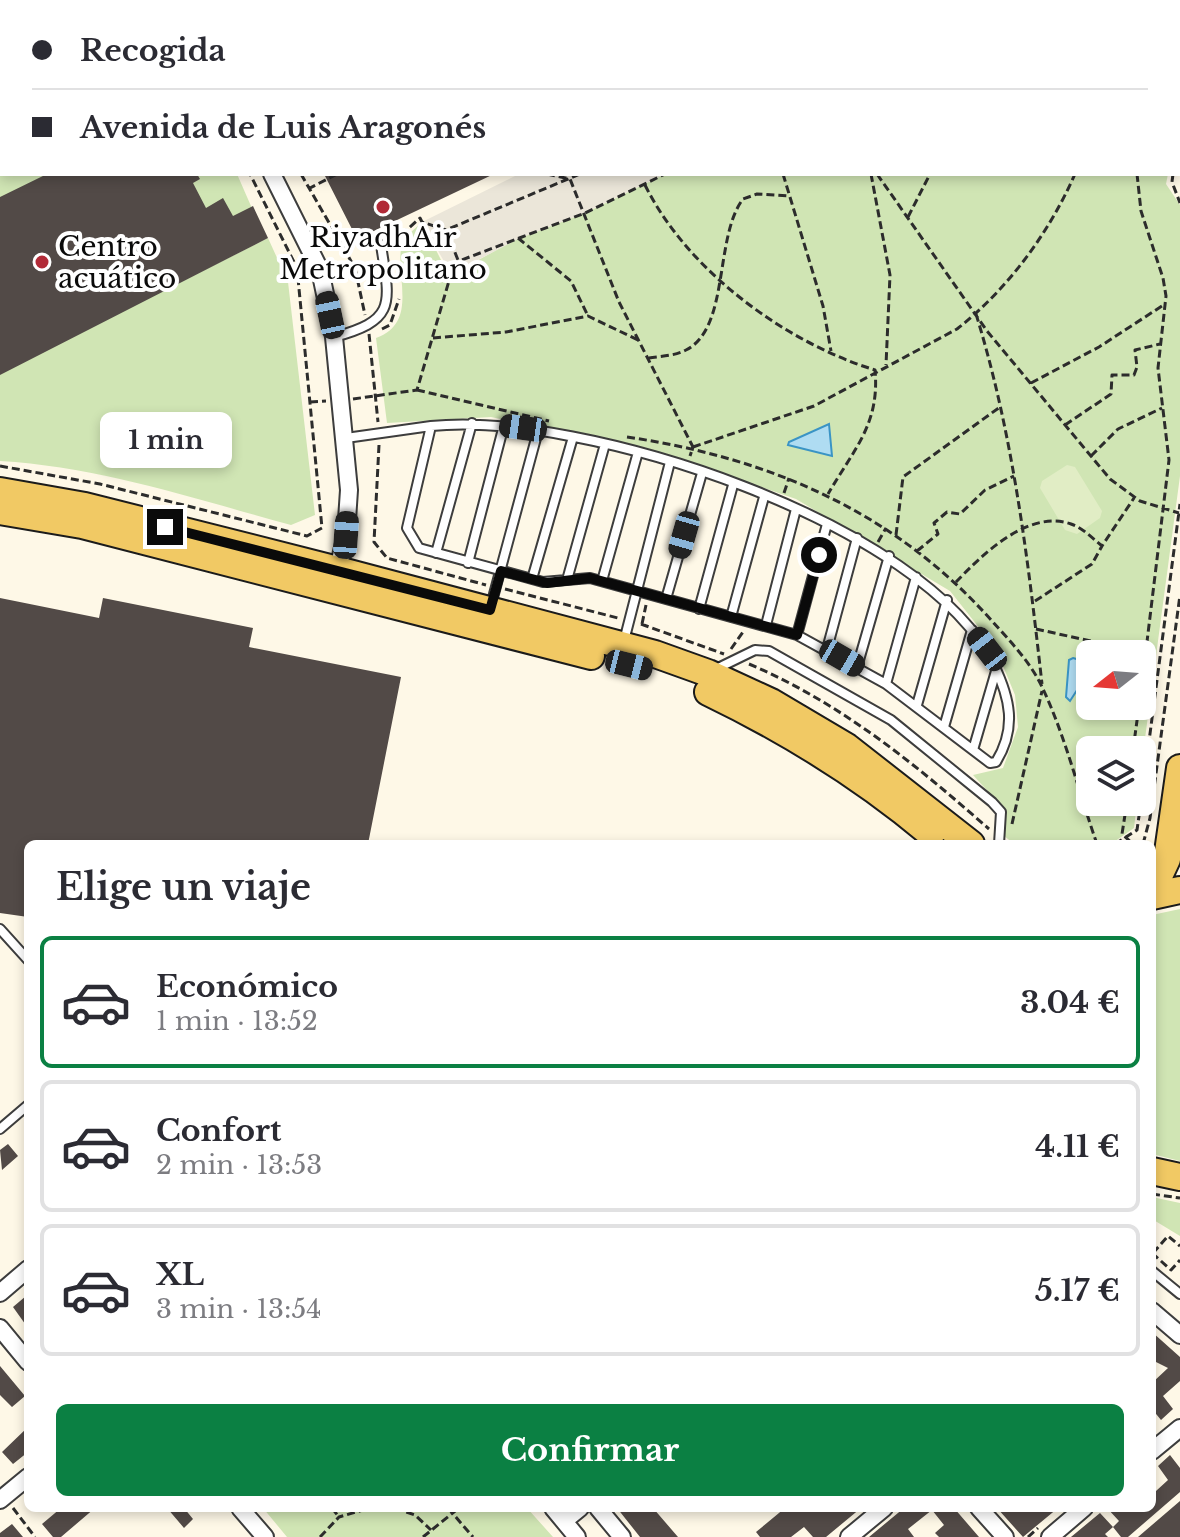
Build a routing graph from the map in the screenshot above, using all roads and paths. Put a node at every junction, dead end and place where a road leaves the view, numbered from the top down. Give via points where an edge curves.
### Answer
1 (251, 176) edge
2 (273, 176) edge
3 (302, 176) edge
4 (333, 176) edge
5 (556, 176) edge
6 (576, 176) edge
7 (661, 176) edge
8 (784, 176) edge
9 (871, 176) edge
10 (878, 176) edge
11 (929, 176) edge
12 (1074, 176) edge
13 (1137, 176) edge
14 (1173, 176) edge
15 (570, 179) junction
16 (645, 185) junction
17 (308, 189) junction
18 (790, 196) junction
19 (1180, 203) edge
20 (585, 213) junction
21 (908, 218) junction
22 (446, 230) junction
23 (518, 238) junction
24 (384, 246) joint
25 (459, 261) junction
26 (718, 279) junction
27 (1165, 304) junction
28 (976, 314) junction
29 (588, 316) junction
30 (368, 328) junction
31 (334, 337) junction
32 (433, 338) junction
33 (639, 340) junction
34 (1160, 344) junction
35 (831, 351) junction
36 (648, 359) junction
37 (886, 365) junction
38 (875, 370) junction
39 (1030, 383) junction
40 (377, 398) junction
41 (1000, 407) junction
42 (1162, 408) junction
43 (472, 423) junction
44 (504, 425) junction
45 (1065, 425) junction
46 (431, 426) junction
47 (538, 431) junction
48 (379, 434) junction
49 (573, 437) junction
50 (346, 438) junction
51 (605, 444) junction
52 (638, 452) junction
53 (1091, 456) junction
54 (670, 462) junction
55 (0, 466) edge
56 (702, 473) junction
57 (1015, 476) junction
58 (733, 485) junction
59 (0, 491) edge
60 (828, 495) dead end
61 (764, 497) junction
62 (1134, 498) junction
63 (1180, 504) edge
64 (796, 509) junction
65 (0, 511) edge
66 (1164, 511) junction
67 (1179, 513) edge
68 (827, 524) junction
69 (1024, 529) junction
70 (896, 535) dead end
71 (857, 538) junction
72 (374, 542) dead end
73 (1102, 546) junction
74 (917, 551) dead end
75 (436, 553) junction
76 (889, 556) junction
77 (468, 563) junction
78 (501, 571) junction
79 (916, 577) junction
80 (532, 579) junction
81 (335, 580) junction
82 (567, 580) junction
83 (602, 581) junction
84 (956, 582) dead end
85 (635, 589) junction
86 (1180, 595) edge
87 (666, 599) junction
88 (947, 600) junction
89 (1033, 602) junction
90 (699, 609) junction
91 (490, 610) junction
92 (731, 617) junction
93 (766, 625) junction
94 (745, 629) dead end
95 (1036, 629) junction
96 (972, 630) junction
97 (797, 635) junction
98 (1086, 640) edge
99 (1148, 640) edge
100 (623, 646) junction
101 (827, 649) junction
102 (718, 664) junction
103 (857, 667) junction
104 (997, 670) junction
105 (886, 684) junction
106 (917, 705) junction
107 (944, 727) junction
108 (1150, 736) edge
109 (973, 750) junction
110 (1180, 768) edge
111 (1125, 816) edge
112 (1139, 816) edge
113 (1011, 830) dead end
114 (1123, 838) junction
115 (938, 840) edge
116 (966, 840) edge
117 (999, 840) edge
118 (1120, 840) edge
119 (1126, 840) edge
120 (1144, 840) edge
121 (1156, 884) edge
122 (1180, 890) edge
123 (1156, 893) edge
124 (0, 929) edge
125 (24, 956) edge
126 (24, 1108) edge
127 (0, 1129) edge
128 (1156, 1172) edge
129 (1180, 1177) edge
130 (1156, 1195) edge
131 (1180, 1198) edge
132 (1180, 1246) edge
133 (1156, 1249) edge
134 (1156, 1257) edge
135 (1180, 1260) edge
136 (24, 1272) edge
137 (1156, 1274) edge
138 (0, 1293) edge
139 (1180, 1294) edge
140 (1156, 1314) edge
141 (0, 1328) edge
142 (1178, 1330) edge
143 (24, 1357) edge
144 (1180, 1428) edge
145 (1156, 1448) edge
146 (24, 1480) edge
147 (2, 1499) edge
148 (243, 1512) edge
149 (335, 1512) edge
150 (356, 1512) edge
151 (406, 1512) edge
152 (601, 1512) edge
153 (879, 1512) edge
154 (983, 1512) edge
155 (1079, 1512) edge
156 (453, 1513) joint
157 (558, 1515) edge
158 (339, 1517) junction
159 (431, 1530) junction
160 (35, 1537) edge
161 (265, 1537) edge
162 (320, 1537) edge
163 (423, 1537) edge
164 (473, 1537) edge
165 (577, 1537) edge
166 (622, 1537) edge
167 (849, 1537) edge
168 (1005, 1537) edge
169 (1050, 1537) edge

1 - 55 path via 297,268 322,528 307,536 100,484
2 - 31 street via 320,270
3 - 17 path
4 - 17 path
5 - 15 path
6 - 15 path
7 - 16 path
8 - 18 path
9 - 37 path via 890,275
10 - 21 path
11 - 21 path
12 - 28 path via 1043,235
13 - 27 path
14 - 19 path
15 - 20 path
15 - 22 path
16 - 20 path
16 - 26 path via 670,230
17 - 30 path via 355,268
18 - 26 path via 757,194 743,199
18 - 35 path
20 - 23 path
20 - 33 path
21 - 28 path
22 - 24 path via 420,218
22 - 25 path
23 - 25 path
23 - 29 path via 571,281
24 - 30 lane via 384,311
25 - 32 path
26 - 35 path via 767,316
26 - 36 path via 711,319 695,344
27 - 34 path
27 - 39 path
28 - 37 path
28 - 39 path
28 - 41 path
29 - 32 path via 506,332
29 - 33 path
30 - 31 lane
30 - 40 path
31 - 50 street
32 - 40 path via 417,390
33 - 36 path
34 - 42 path
34 - 45 path via 1135,350 1134,375 1112,375 1111,394
35 - 38 path
36 - 38 path via 693,447 814,406
37 - 38 path
38 - 60 path via 873,419
39 - 45 path
40 - 48 path
41 - 57 path
41 - 70 path via 903,477
42 - 53 path via 1118,429
42 - 66 path via 1169,460
43 - 44 lane
43 - 46 lane
43 - 75 lane
44 - 47 lane
44 - 77 lane
45 - 53 path
46 - 48 lane
46 - 75 lane via 407,528 419,548
47 - 49 lane
47 - 78 lane
48 - 50 lane
48 - 72 path
49 - 51 lane
49 - 80 lane
50 - 81 street via 346,535
51 - 52 lane
51 - 82 lane
52 - 54 lane
52 - 83 lane
53 - 62 path
54 - 56 lane
54 - 85 lane
56 - 58 lane
56 - 87 lane
57 - 69 path
57 - 74 path via 985,490 960,514 947,512 934,523 938,534
58 - 61 lane
58 - 90 lane
59 - 81 main road via 85,506
61 - 64 lane
61 - 92 lane
62 - 66 path
62 - 73 path
63 - 67 path
64 - 68 lane
64 - 93 lane
65 - 81 main road
66 - 67 path
66 - 99 path
67 - 108 path
68 - 71 lane
68 - 97 lane
69 - 73 path via 1064,522
69 - 84 path via 982,556
69 - 89 path
71 - 76 lane
71 - 101 lane
73 - 89 path via 1092,564
75 - 77 lane
76 - 79 lane
76 - 103 lane
77 - 78 lane
78 - 80 lane
78 - 91 lane
79 - 88 lane
79 - 105 lane
80 - 82 lane
81 - 91 main road
81 - 115 main road via 702,690 838,763
82 - 83 lane
83 - 85 lane
85 - 87 lane
85 - 100 lane
86 - 120 path
87 - 90 lane
88 - 96 lane
88 - 106 lane
89 - 95 path
90 - 92 lane
91 - 100 main road
92 - 93 lane
93 - 97 lane
94 - 102 path
95 - 98 path
95 - 113 path via 1043,687
96 - 104 lane
96 - 107 lane
97 - 101 lane
100 - 102 main road
101 - 103 lane
102 - 116 main road via 847,747
102 - 117 lane via 755,650 769,651 891,720 992,802 1001,812
103 - 105 lane
104 - 109 lane
104 - 109 lane via 1011,720 1004,750 990,763
105 - 106 lane
106 - 107 lane
107 - 109 lane
110 - 121 main road via 1168,854
111 - 114 path
112 - 114 path via 1137,830
114 - 118 path
114 - 119 path
122 - 123 main road
124 - 125 lane
126 - 127 lane
128 - 129 main road
130 - 131 path
132 - 133 path via 1168,1236
134 - 135 path via 1171,1270
136 - 138 street
137 - 139 lane
140 - 142 street
141 - 143 street
144 - 145 street
146 - 147 street
147 - 160 path
148 - 161 street
149 - 158 path
150 - 158 path
151 - 159 path
152 - 166 street
153 - 167 street
154 - 168 street
155 - 169 street
156 - 159 path
156 - 164 path
157 - 165 street
158 - 162 path
159 - 163 path

